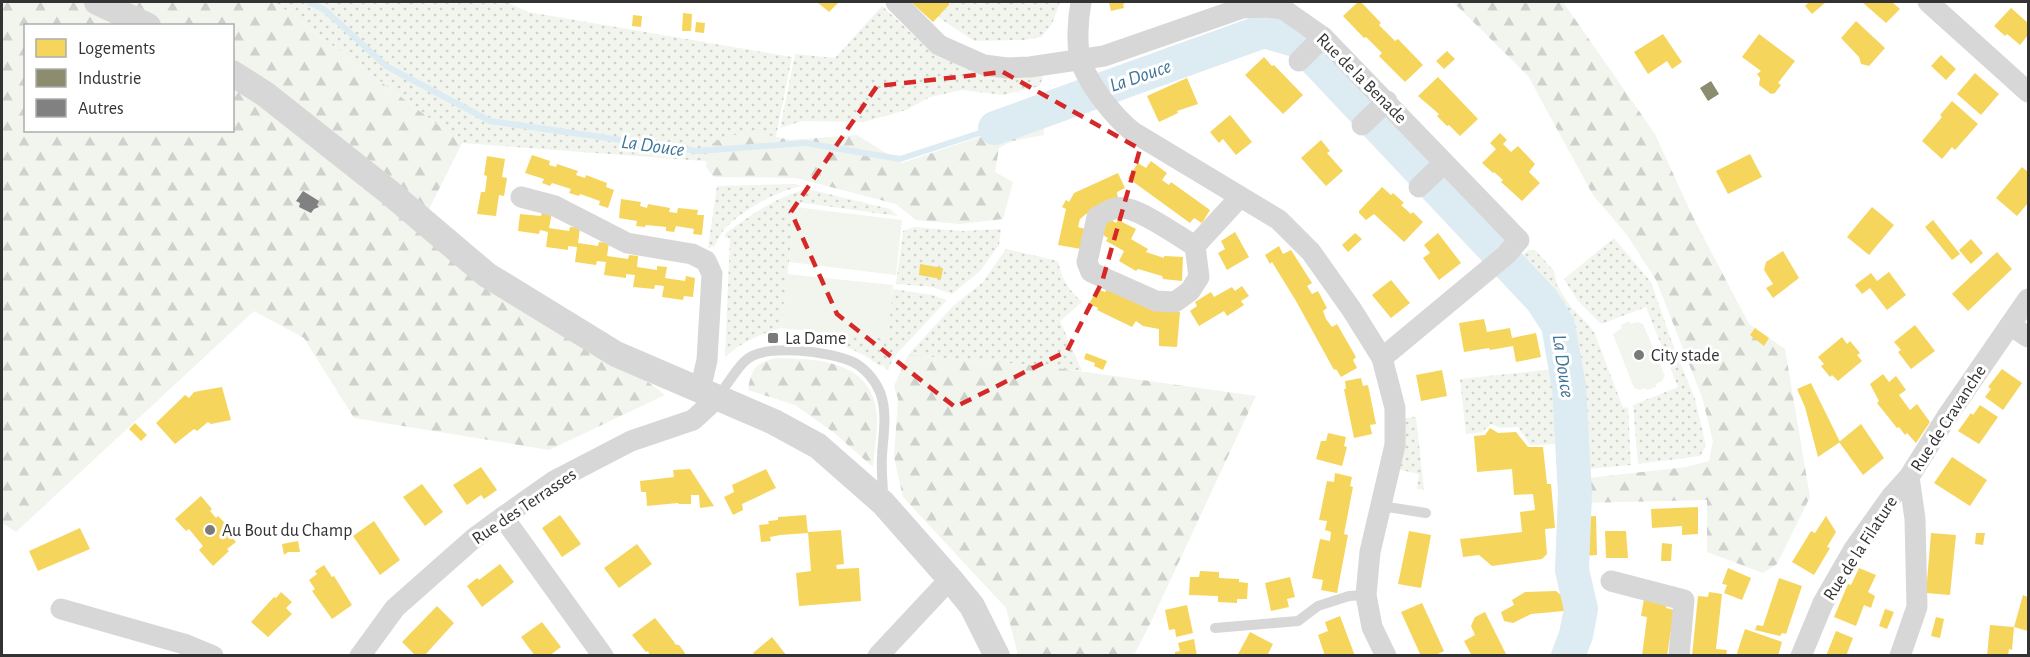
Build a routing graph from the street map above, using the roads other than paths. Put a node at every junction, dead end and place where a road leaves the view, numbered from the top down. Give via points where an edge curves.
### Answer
1 (97, 2) edge
2 (896, 2) edge
3 (1081, 2) edge
4 (1928, 2) edge
5 (1265, 4) edge
6 (144, 24) edge
7 (1319, 41) junction
8 (1081, 61) junction
9 (1299, 61) dead end
10 (234, 74) edge
11 (2028, 92) edge
12 (520, 197) dead end
13 (1240, 197) junction
14 (1195, 246) junction
15 (2028, 299) edge
16 (2010, 325) junction
17 (2028, 337) edge
18 (1382, 358) junction
19 (708, 394) junction
20 (1909, 477) junction
21 (883, 503) junction
22 (1381, 506) junction
23 (1426, 513) dead end
24 (503, 517) junction
25 (950, 579) junction
26 (1611, 581) dead end
27 (1366, 595) junction
28 (61, 609) dead end
29 (1215, 628) dead end
30 (213, 656) edge
31 (360, 656) edge
32 (603, 656) edge
33 (878, 656) edge
34 (997, 656) edge
35 (1386, 656) edge
36 (1679, 656) edge
37 (1801, 656) edge
38 (1899, 656) edge

1 - 6 street
2 - 8 street, Rue de la Benade via 939,45 984,65 1018,68
3 - 8 street
4 - 11 street
5 - 7 street, Rue de la Benade via 1283,9
5 - 8 street, Rue de la Benade
7 - 9 street
7 - 18 street, Rue de la Benade via 1431,175 1520,240
8 - 13 street via 1121,123
10 - 19 street via 265,94 488,275 616,354
12 - 19 street via 555,206 627,243 692,254 706,261 712,274
13 - 14 street
13 - 18 street via 1279,220 1311,252
14 - 14 street via 1144,216 1124,208 1110,209 1097,216 1087,262 1091,272 1156,301 1175,302 1190,291 1199,277
15 - 16 street, Rue de Cravanche
16 - 17 street
16 - 20 street, Rue de Cravanche
18 - 22 street via 1395,408 1395,445
19 - 21 street via 818,446
19 - 21 lane via 757,354 777,350 818,353 853,362 870,375 881,394
19 - 24 street, Rue des Terrasses via 693,420 631,441 554,481
20 - 37 street, Rue de la Filature via 1854,549 1823,603
20 - 38 street, Rue de Cravanche via 1915,519 1917,607
21 - 25 street
22 - 23 lane
22 - 27 street via 1370,552
24 - 31 street, Rue des Terrasses via 395,608
24 - 32 street
25 - 33 street
25 - 34 street via 972,606
26 - 36 street via 1684,600
27 - 29 lane via 1348,596 1318,606 1298,621
27 - 35 street via 1372,627
28 - 30 street

